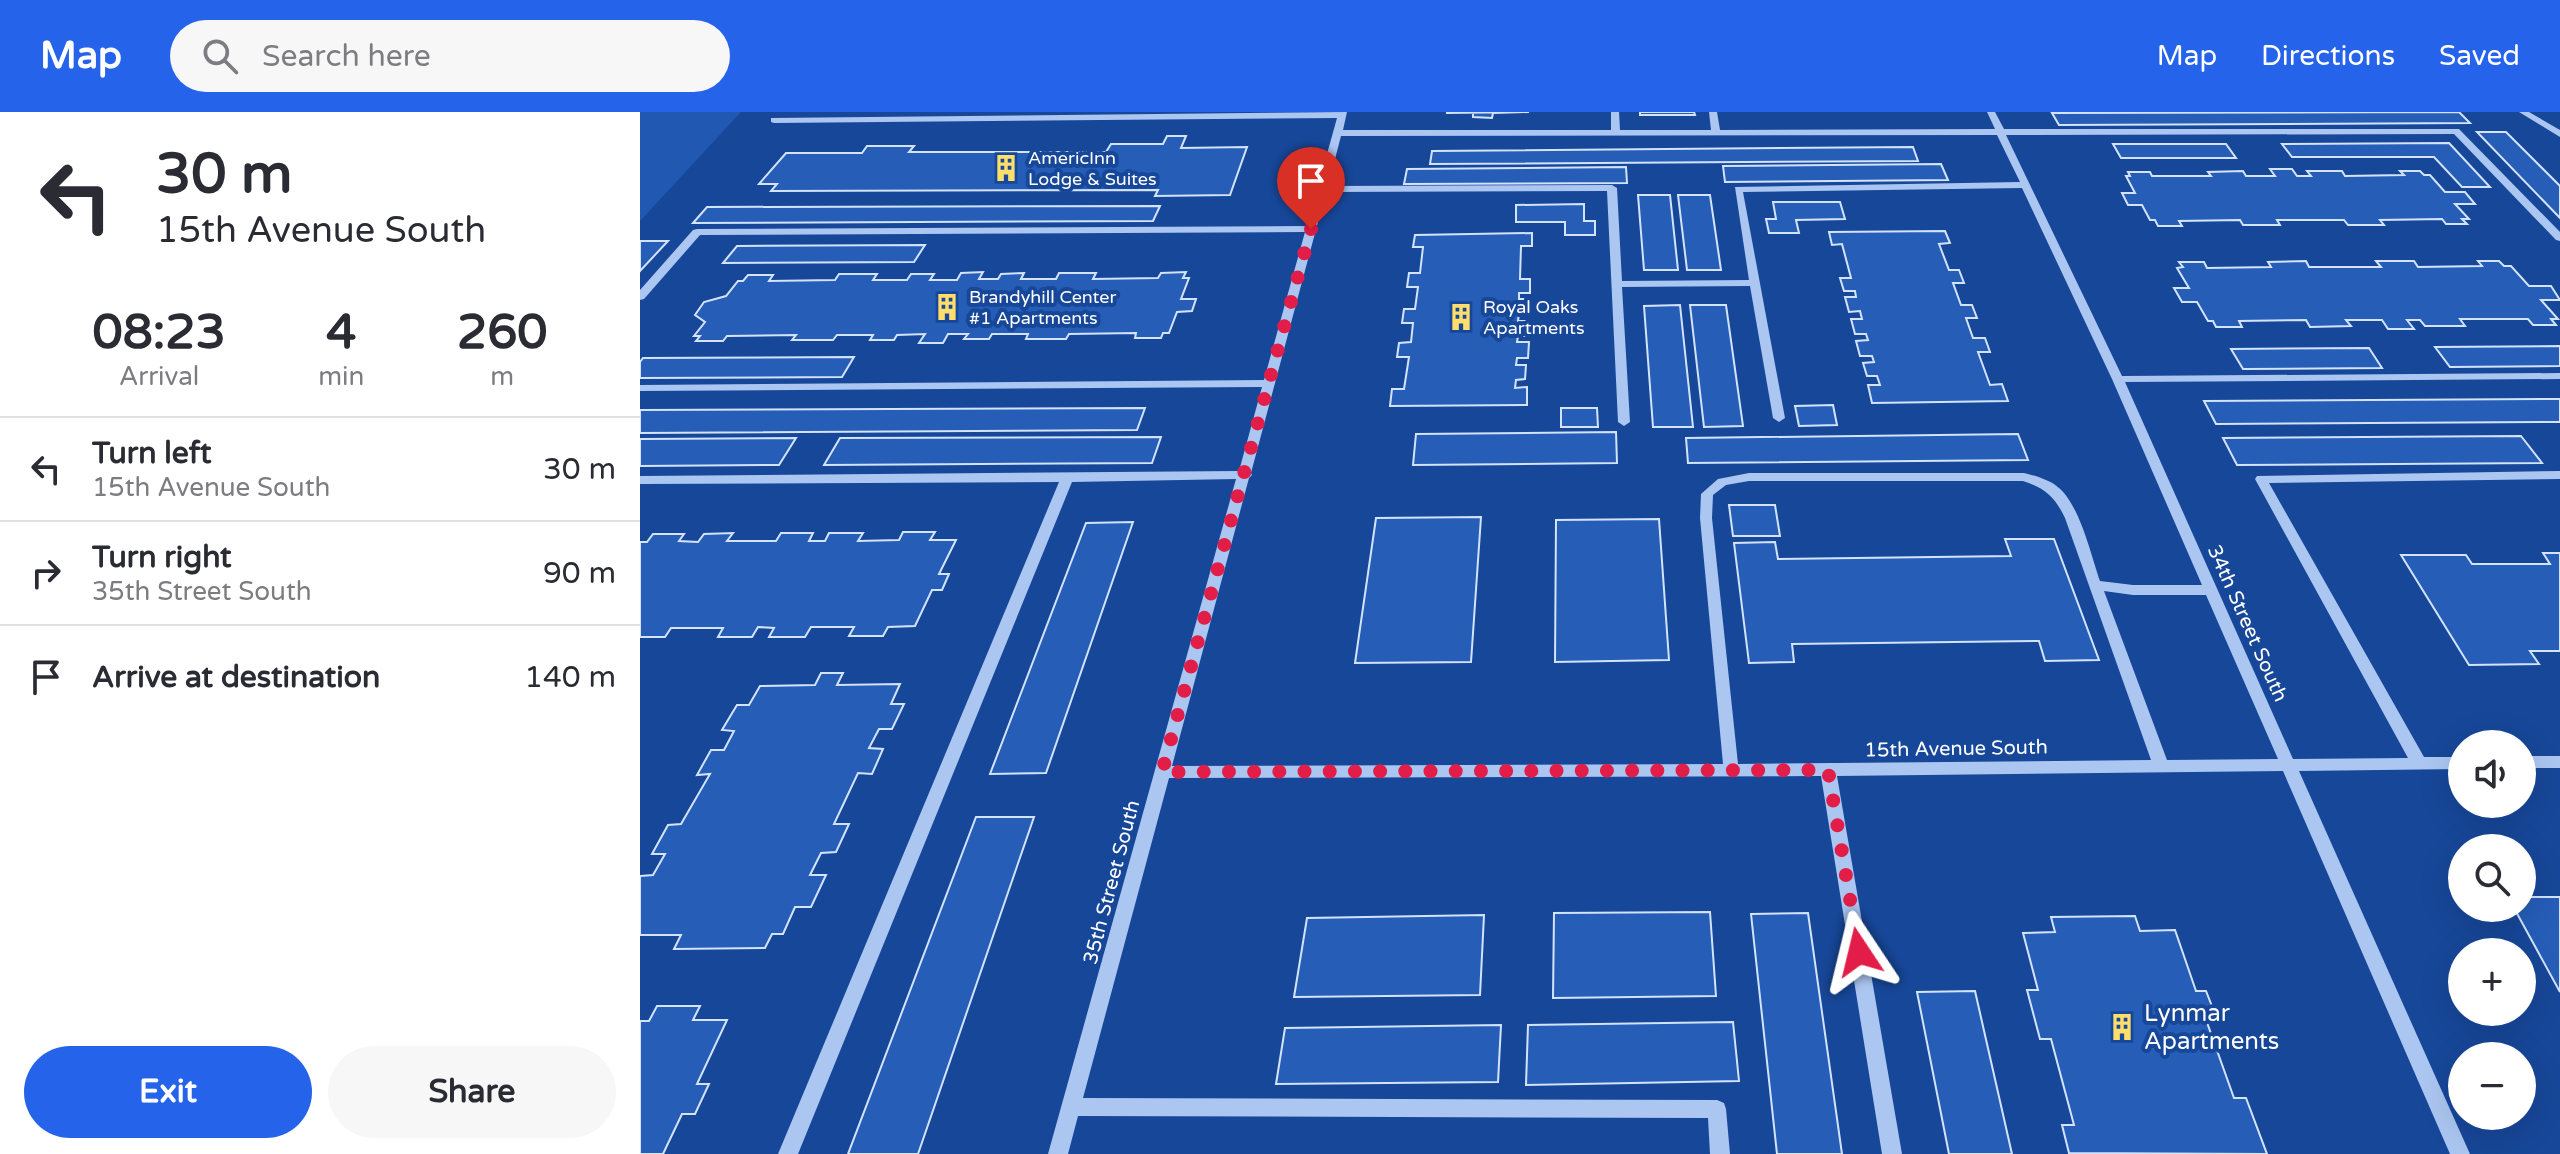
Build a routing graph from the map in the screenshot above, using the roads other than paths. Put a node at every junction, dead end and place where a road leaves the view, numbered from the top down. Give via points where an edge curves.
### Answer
1 (1615, 112) edge
2 (1713, 112) edge
3 (1991, 112) edge
4 (2523, 112) edge
5 (1342, 113) edge
6 (774, 120) dead end
7 (1716, 131) junction
8 (1616, 132) junction
9 (2001, 132) junction
10 (1337, 133) junction
11 (2560, 134) edge
12 (2026, 185) junction
13 (1321, 189) junction
14 (1311, 229) junction
15 (2560, 238) edge
16 (1755, 283) junction
17 (1617, 284) junction
18 (640, 297) edge
19 (2560, 376) edge
20 (2118, 379) junction
21 (1270, 383) junction
22 (640, 388) edge
23 (1779, 418) dead end
24 (1624, 422) dead end
25 (1246, 475) junction
26 (2560, 475) edge
27 (1067, 478) junction
28 (640, 480) edge
29 (2098, 585) junction
30 (2212, 590) junction
31 (2536, 762) edge
32 (2560, 762) edge
33 (2419, 763) junction
34 (2448, 763) edge
35 (2289, 765) junction
36 (2161, 766) junction
37 (1828, 770) junction
38 (1731, 771) junction
39 (1162, 772) junction
40 (1071, 1107) junction
41 (788, 1154) edge
42 (1058, 1154) edge
43 (1720, 1154) edge
44 (1892, 1154) edge
45 (2460, 1154) edge

1 - 8 street
2 - 7 street
3 - 9 street, 34th Street South
4 - 11 street
5 - 6 street
5 - 10 street, 35th Street South
7 - 8 street
7 - 9 street
8 - 10 street
9 - 12 street, 34th Street South
9 - 15 street via 2456,131
10 - 13 street, 35th Street South
12 - 16 street via 1738,189
12 - 20 street, 34th Street South
13 - 14 street, 35th Street South
13 - 17 street via 1612,188
14 - 18 street via 697,232
14 - 21 street, 35th Street South
16 - 17 street
16 - 23 street
17 - 24 street
19 - 20 street
20 - 30 street, 34th Street South
21 - 22 street
21 - 25 street, 35th Street South
25 - 27 street
25 - 39 street, 35th Street South
26 - 33 street via 2261,479
27 - 28 street
27 - 41 street
29 - 30 street
29 - 36 street
29 - 38 street via 2062,497 2050,485 2024,477 1749,477 1722,482 1707,494 1706,518
30 - 35 street, 34th Street South
31 - 32 street
33 - 34 street, 15th Avenue South
33 - 35 street, 15th Avenue South
35 - 36 street, 15th Avenue South
35 - 45 street, 34th Street South
36 - 37 street, 15th Avenue South
37 - 38 street, 15th Avenue South
37 - 44 street
38 - 39 street, 15th Avenue South
39 - 40 street, 35th Street South
40 - 42 street, 35th Street South
40 - 43 street via 1717,1109

